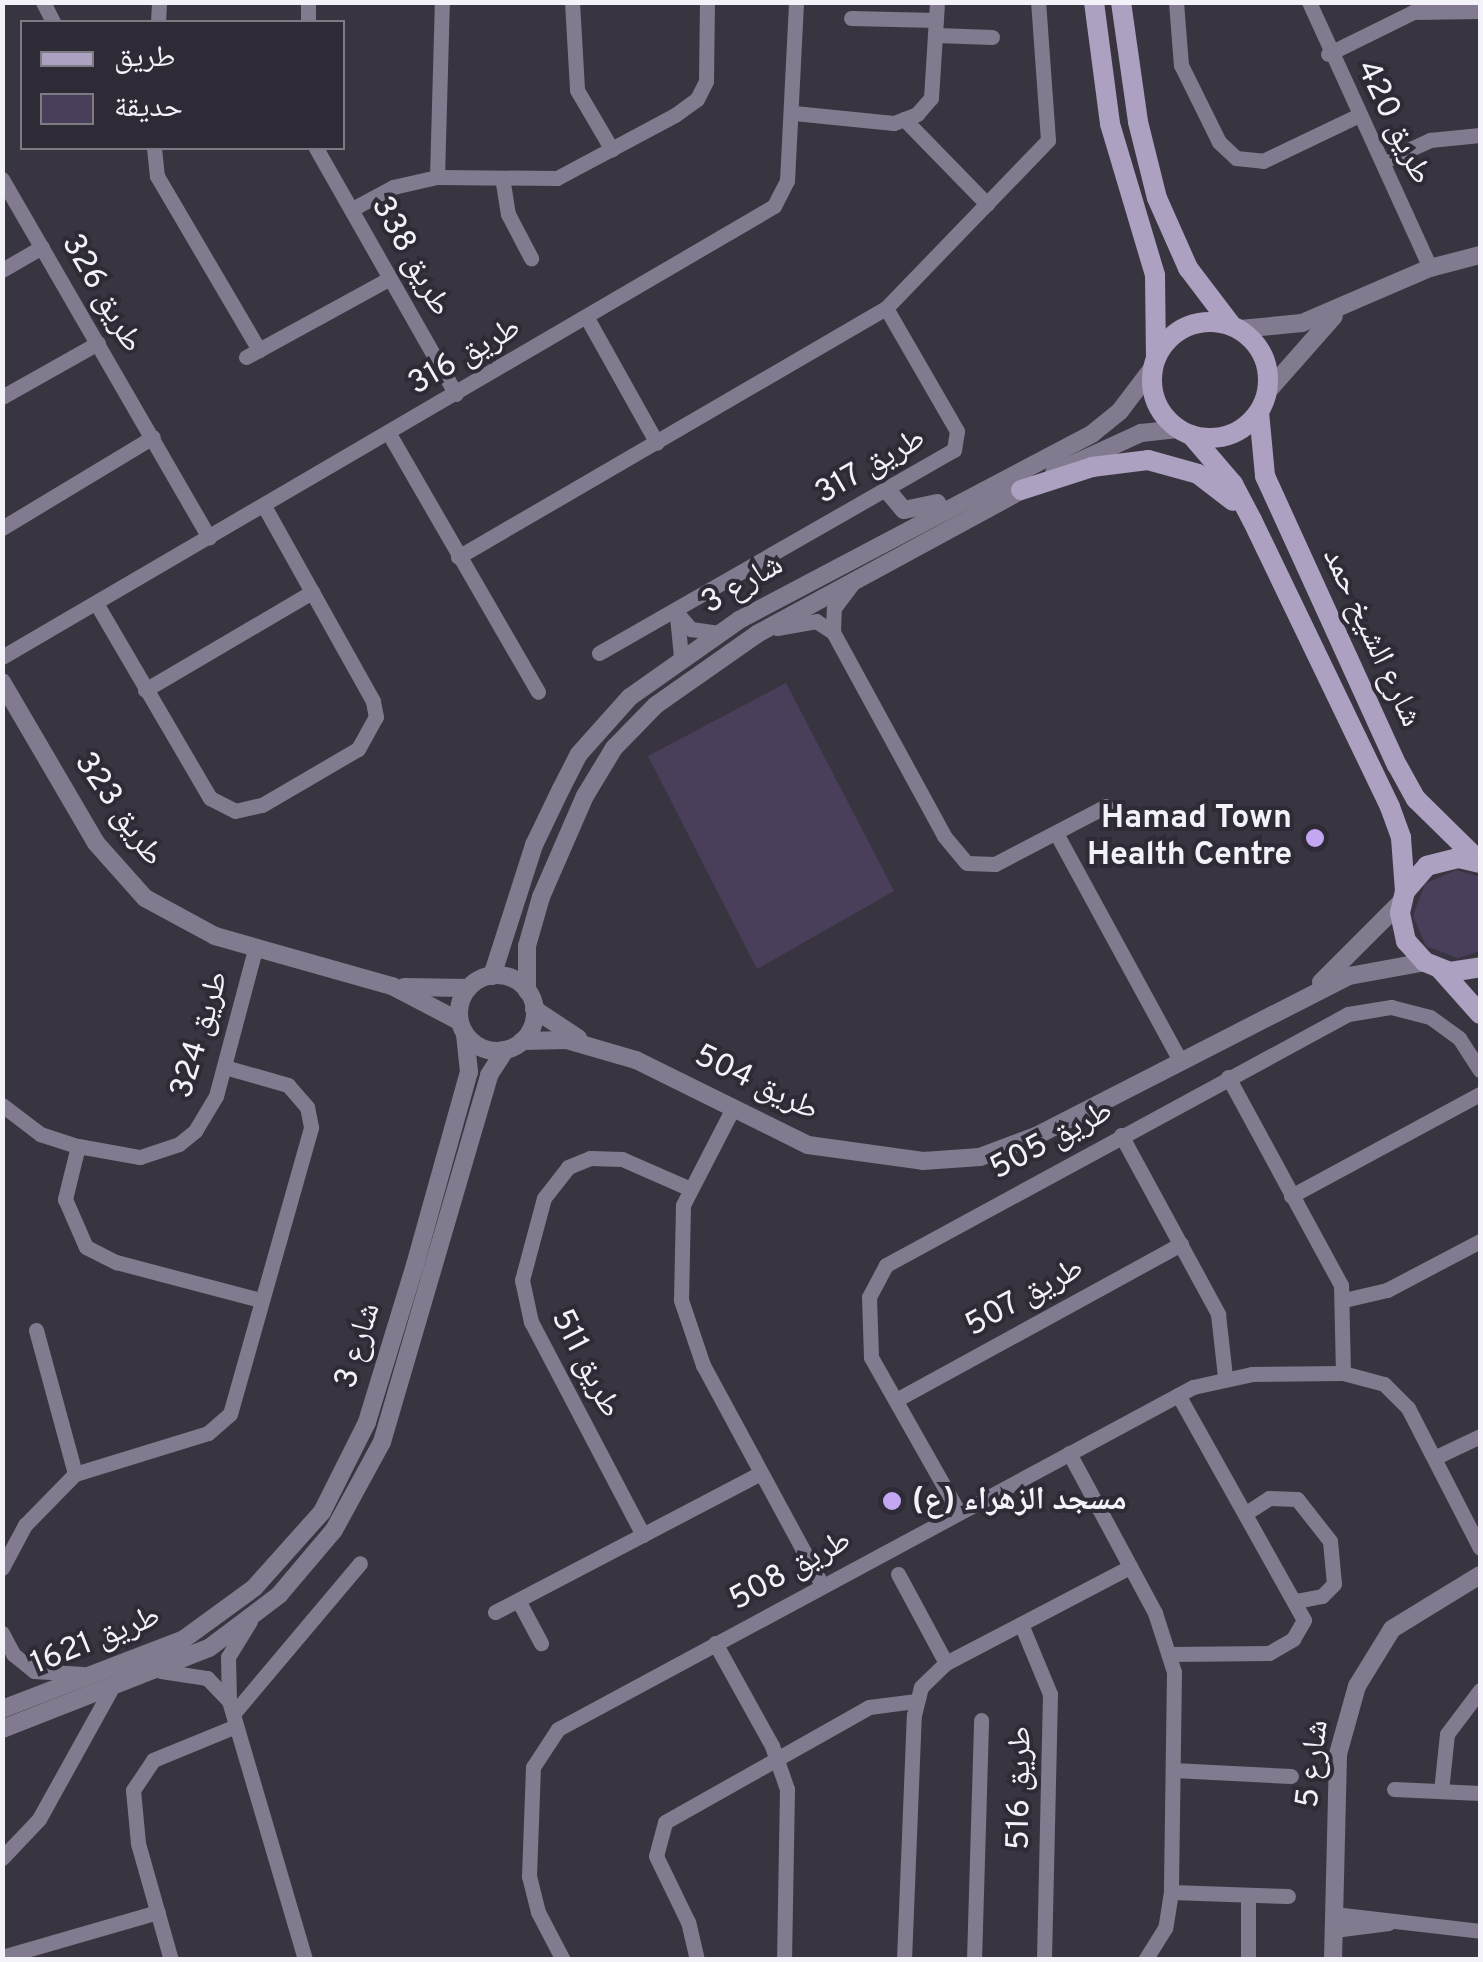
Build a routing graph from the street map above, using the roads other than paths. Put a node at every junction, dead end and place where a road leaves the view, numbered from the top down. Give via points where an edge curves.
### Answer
1 (442, 2) edge
2 (572, 2) edge
3 (707, 2) edge
4 (796, 2) edge
5 (936, 2) edge
6 (1038, 2) edge
7 (1094, 2) edge
8 (1121, 2) edge
9 (1176, 2) edge
10 (1308, 2) edge
11 (1432, 6) edge
12 (1480, 11) edge
13 (851, 18) dead end
14 (936, 28) junction
15 (992, 36) dead end
16 (1328, 54) junction
17 (794, 113) junction
18 (1360, 115) junction
19 (904, 118) junction
20 (1480, 135) edge
21 (154, 150) edge
22 (317, 150) edge
23 (612, 150) junction
24 (1384, 161) junction
25 (437, 177) junction
26 (2, 179) edge
27 (503, 183) junction
28 (987, 204) junction
29 (352, 209) junction
30 (42, 247) junction
31 (1480, 255) edge
32 (531, 258) dead end
33 (1430, 268) junction
34 (2, 270) edge
35 (390, 278) junction
36 (886, 308) junction
37 (1341, 308) junction
38 (587, 318) junction
39 (1236, 328) junction
40 (98, 343) junction
41 (1155, 362) junction
42 (1268, 392) junction
43 (456, 394) junction
44 (2, 396) edge
45 (1258, 412) junction
46 (388, 432) junction
47 (1185, 432) junction
48 (153, 437) junction
49 (657, 443) junction
50 (1024, 468) junction
51 (887, 490) junction
52 (1021, 490) junction
53 (264, 506) junction
54 (1252, 520) junction
55 (2, 528) edge
56 (209, 537) junction
57 (458, 557) junction
58 (854, 580) junction
59 (312, 592) junction
60 (96, 603) junction
61 (676, 612) junction
62 (833, 632) junction
63 (719, 633) junction
64 (757, 634) junction
65 (598, 653) dead end
66 (2, 657) edge
67 (682, 657) junction
68 (2, 682) edge
69 (146, 690) junction
70 (538, 692) dead end
71 (1106, 806) dead end
72 (1056, 833) junction
73 (1480, 862) edge
74 (1403, 896) junction
75 (255, 949) junction
76 (1433, 966) junction
77 (1480, 967) edge
78 (492, 976) junction
79 (392, 986) junction
80 (468, 988) junction
81 (530, 999) junction
82 (1302, 999) junction
83 (1480, 1014) edge
84 (462, 1028) junction
85 (587, 1044) junction
86 (514, 1046) junction
87 (1181, 1062) junction
88 (225, 1066) junction
89 (1480, 1070) edge
90 (1228, 1077) junction
91 (1480, 1094) edge
92 (2, 1104) edge
93 (732, 1110) junction
94 (1121, 1135) junction
95 (78, 1146) junction
96 (688, 1188) junction
97 (1291, 1196) junction
98 (1480, 1241) edge
99 (1181, 1244) junction
100 (260, 1300) junction
101 (1344, 1300) junction
102 (36, 1330) dead end
103 (1344, 1373) junction
104 (1225, 1376) junction
105 (1178, 1395) junction
106 (896, 1400) junction
107 (1480, 1436) edge
108 (1068, 1453) junction
109 (1436, 1457) junction
110 (761, 1473) junction
111 (76, 1474) junction
112 (958, 1511) junction
113 (1246, 1514) junction
114 (643, 1535) junction
115 (1480, 1548) edge
116 (360, 1563) dead end
117 (1130, 1567) junction
118 (2, 1568) edge
119 (898, 1574) dead end
120 (1480, 1576) edge
121 (822, 1585) junction
122 (518, 1600) junction
123 (1296, 1601) junction
124 (495, 1612) dead end
125 (255, 1616) junction
126 (208, 1624) joint
127 (1021, 1624) junction
128 (2, 1633) edge
129 (542, 1644) dead end
130 (715, 1644) junction
131 (208, 1648) joint
132 (1171, 1654) junction
133 (946, 1664) junction
134 (161, 1671) junction
135 (109, 1682) junction
136 (1480, 1690) edge
137 (915, 1700) junction
138 (2, 1709) edge
139 (232, 1714) junction
140 (981, 1720) dead end
141 (2, 1729) edge
142 (777, 1757) junction
143 (1173, 1770) junction
144 (1291, 1776) dead end
145 (1394, 1789) dead end
146 (1441, 1791) junction
147 (1480, 1793) edge
148 (2, 1858) edge
149 (1171, 1892) junction
150 (1248, 1895) junction
151 (1288, 1896) dead end
152 (158, 1912) junction
153 (1334, 1922) junction
154 (1480, 1931) edge
155 (2, 1957) edge
156 (171, 1960) edge
157 (305, 1960) edge
158 (563, 1960) edge
159 (697, 1960) edge
160 (784, 1960) edge
161 (904, 1960) edge
162 (974, 1960) edge
163 (1044, 1960) edge
164 (1145, 1960) edge
165 (1248, 1960) edge
166 (1333, 1960) edge

1 - 25 street
2 - 23 street via 576,90
3 - 23 street via 703,90 675,115
4 - 17 street, طريق 316
5 - 14 street
6 - 28 street via 1038,67 1050,134
7 - 41 main road via 1110,124 1155,275
8 - 39 main road via 1157,198 1188,268
9 - 18 street via 1181,65 1219,142 1236,158 1263,162
10 - 16 street, طريق 420
11 - 12 street
11 - 16 street via 1387,21
13 - 14 street
14 - 15 street
14 - 19 street via 931,98
16 - 18 street, طريق 420
17 - 19 street
17 - 38 street, طريق 316 via 787,181 774,206
18 - 24 street, طريق 420
19 - 28 street
20 - 24 street via 1430,140
21 - 35 street via 157,176 252,354
22 - 29 street, طريق 338
23 - 27 street via 556,178
24 - 33 street, طريق 420
25 - 27 street
25 - 29 street via 393,186
26 - 30 street, طريق 326
27 - 32 street via 508,214
28 - 36 street
29 - 35 street, طريق 338
30 - 34 street
30 - 40 street, طريق 326
31 - 33 street
33 - 37 street
35 - 43 street, طريق 338
36 - 49 street
36 - 51 street, طريق 317 via 958,438 948,455
37 - 39 street via 1302,324
37 - 42 street
38 - 43 street, طريق 316
38 - 49 street
39 - 41 main road via 1188,326
39 - 42 main road via 1266,363
40 - 44 street
40 - 48 street, طريق 326
41 - 47 main road via 1160,409
41 - 50 street, شارع 3 via 1112,420
42 - 45 main road
43 - 46 street, طريق 316
45 - 47 main road via 1236,432
45 - 73 main road, شارع الشيخ حمد via 1265,476 1397,765 1416,799
46 - 53 street, طريق 316
46 - 57 street
47 - 52 street, شارع 3 via 1109,444
47 - 54 main road, شارع الشيخ حمد via 1233,484
48 - 55 street
48 - 56 street, طريق 326
49 - 57 street
50 - 51 street via 984,478 914,511 896,504
50 - 63 street, شارع 3
51 - 61 street, طريق 317
52 - 54 main road via 1106,464 1148,460 1216,484
52 - 58 street, شارع 3
53 - 56 street, طريق 316
53 - 59 street
54 - 74 main road, شارع الشيخ حمد via 1390,807 1401,838
56 - 60 street, طريق 316
57 - 70 street
58 - 62 street via 834,608
58 - 64 street, شارع 3
59 - 69 street
59 - 69 street via 376,717 358,749 254,809 226,808 204,791
60 - 66 street, طريق 316
60 - 69 street
61 - 63 street via 691,628
61 - 65 street, طريق 317
61 - 67 street
62 - 64 street via 816,621
62 - 72 street via 957,854 967,863 996,864
63 - 67 street, شارع 3
64 - 81 street, شارع 3 via 693,674 614,748 585,796 541,898 526,946
67 - 78 street, شارع 3 via 630,697 579,754 534,845
68 - 75 street, طريق 323 via 123,878 178,921
71 - 72 street
72 - 87 street
73 - 74 main road via 1437,862
74 - 76 main road, شارع الشيخ حمد via 1402,932
74 - 82 street, طريق 504
75 - 79 street, طريق 323
75 - 88 street, طريق 324
76 - 77 main road
76 - 82 street, طريق 504 via 1367,969
76 - 83 main road
78 - 80 street
78 - 81 street
79 - 80 street, طريق 323
79 - 84 street, طريق 323
80 - 84 street
81 - 85 street, طريق 504
81 - 86 street
82 - 87 street, طريق 504
84 - 86 street via 478,1046
84 - 126 street, شارع 3 via 464,1096 363,1433 322,1512 290,1553
85 - 86 street, طريق 504
85 - 93 street, طريق 504 via 682,1080
86 - 125 street, شارع 3 via 489,1075 370,1469 308,1565
87 - 93 street, طريق 504 via 980,1157 858,1156 808,1145
88 - 95 street, طريق 324 via 208,1115 179,1144 140,1157
88 - 100 street via 288,1085 310,1116
89 - 90 street, طريق 505 via 1445,1026 1391,1007 1348,1014
90 - 94 street, طريق 505
90 - 97 street
91 - 97 street
92 - 95 street, طريق 324 via 40,1134
93 - 96 street
94 - 99 street
94 - 106 street, طريق 505 via 886,1265 869,1297 868,1340
95 - 100 street via 65,1198 86,1247 116,1262
96 - 110 street via 680,1259 686,1323
96 - 114 street, طريق 511 via 622,1159 590,1158 568,1168 544,1198 522,1280 530,1322
97 - 101 street
98 - 101 street via 1387,1290
99 - 104 street via 1218,1314
99 - 106 street, طريق 507
100 - 111 street via 230,1414 221,1426
101 - 103 street
102 - 111 street
103 - 104 street, طريق 508
103 - 109 street, طريق 508 via 1398,1394
104 - 105 street, طريق 508
105 - 108 street, طريق 508
105 - 113 street
106 - 112 street, طريق 505
107 - 109 street
108 - 112 street, طريق 508
108 - 117 street
109 - 115 street, طريق 508
110 - 114 street
110 - 121 street
111 - 118 street via 24,1526
112 - 121 street, طريق 508
113 - 123 street
113 - 123 street via 1276,1496 1296,1499 1330,1542 1334,1584 1322,1596
114 - 122 street
116 - 139 street
117 - 127 street
117 - 132 street
119 - 133 street
120 - 153 street, شارع 5 via 1392,1629 1357,1686 1338,1754
121 - 130 street, طريق 508
122 - 124 street
122 - 129 street
123 - 132 street via 1302,1627 1278,1650
125 - 131 street, شارع 3
125 - 139 street, شارع 3 via 228,1657
126 - 135 street, طريق 1621
127 - 133 street
127 - 163 street, طريق 516 via 1050,1694
128 - 135 street via 13,1654 34,1671
130 - 142 street
130 - 158 street, طريق 508 via 568,1722 539,1752 529,1876 538,1912
131 - 134 street, طريق 1621
132 - 143 street
133 - 137 street
134 - 135 street, طريق 1621
134 - 139 street via 207,1678
135 - 138 street, طريق 1621
135 - 141 street, طريق 1621
135 - 148 street via 39,1819
136 - 146 street via 1447,1734
137 - 142 street via 868,1707
137 - 161 street
139 - 152 street via 153,1760 132,1790 130,1809
139 - 157 street, شارع 3
140 - 162 street
142 - 159 street via 678,1809 657,1838 661,1873 688,1922
142 - 160 street via 789,1806
143 - 144 street
143 - 149 street
145 - 146 street
146 - 147 street
149 - 150 street
149 - 164 street via 1165,1928
150 - 151 street
150 - 165 street
152 - 155 street
152 - 156 street
153 - 154 street
153 - 166 street, شارع 5

